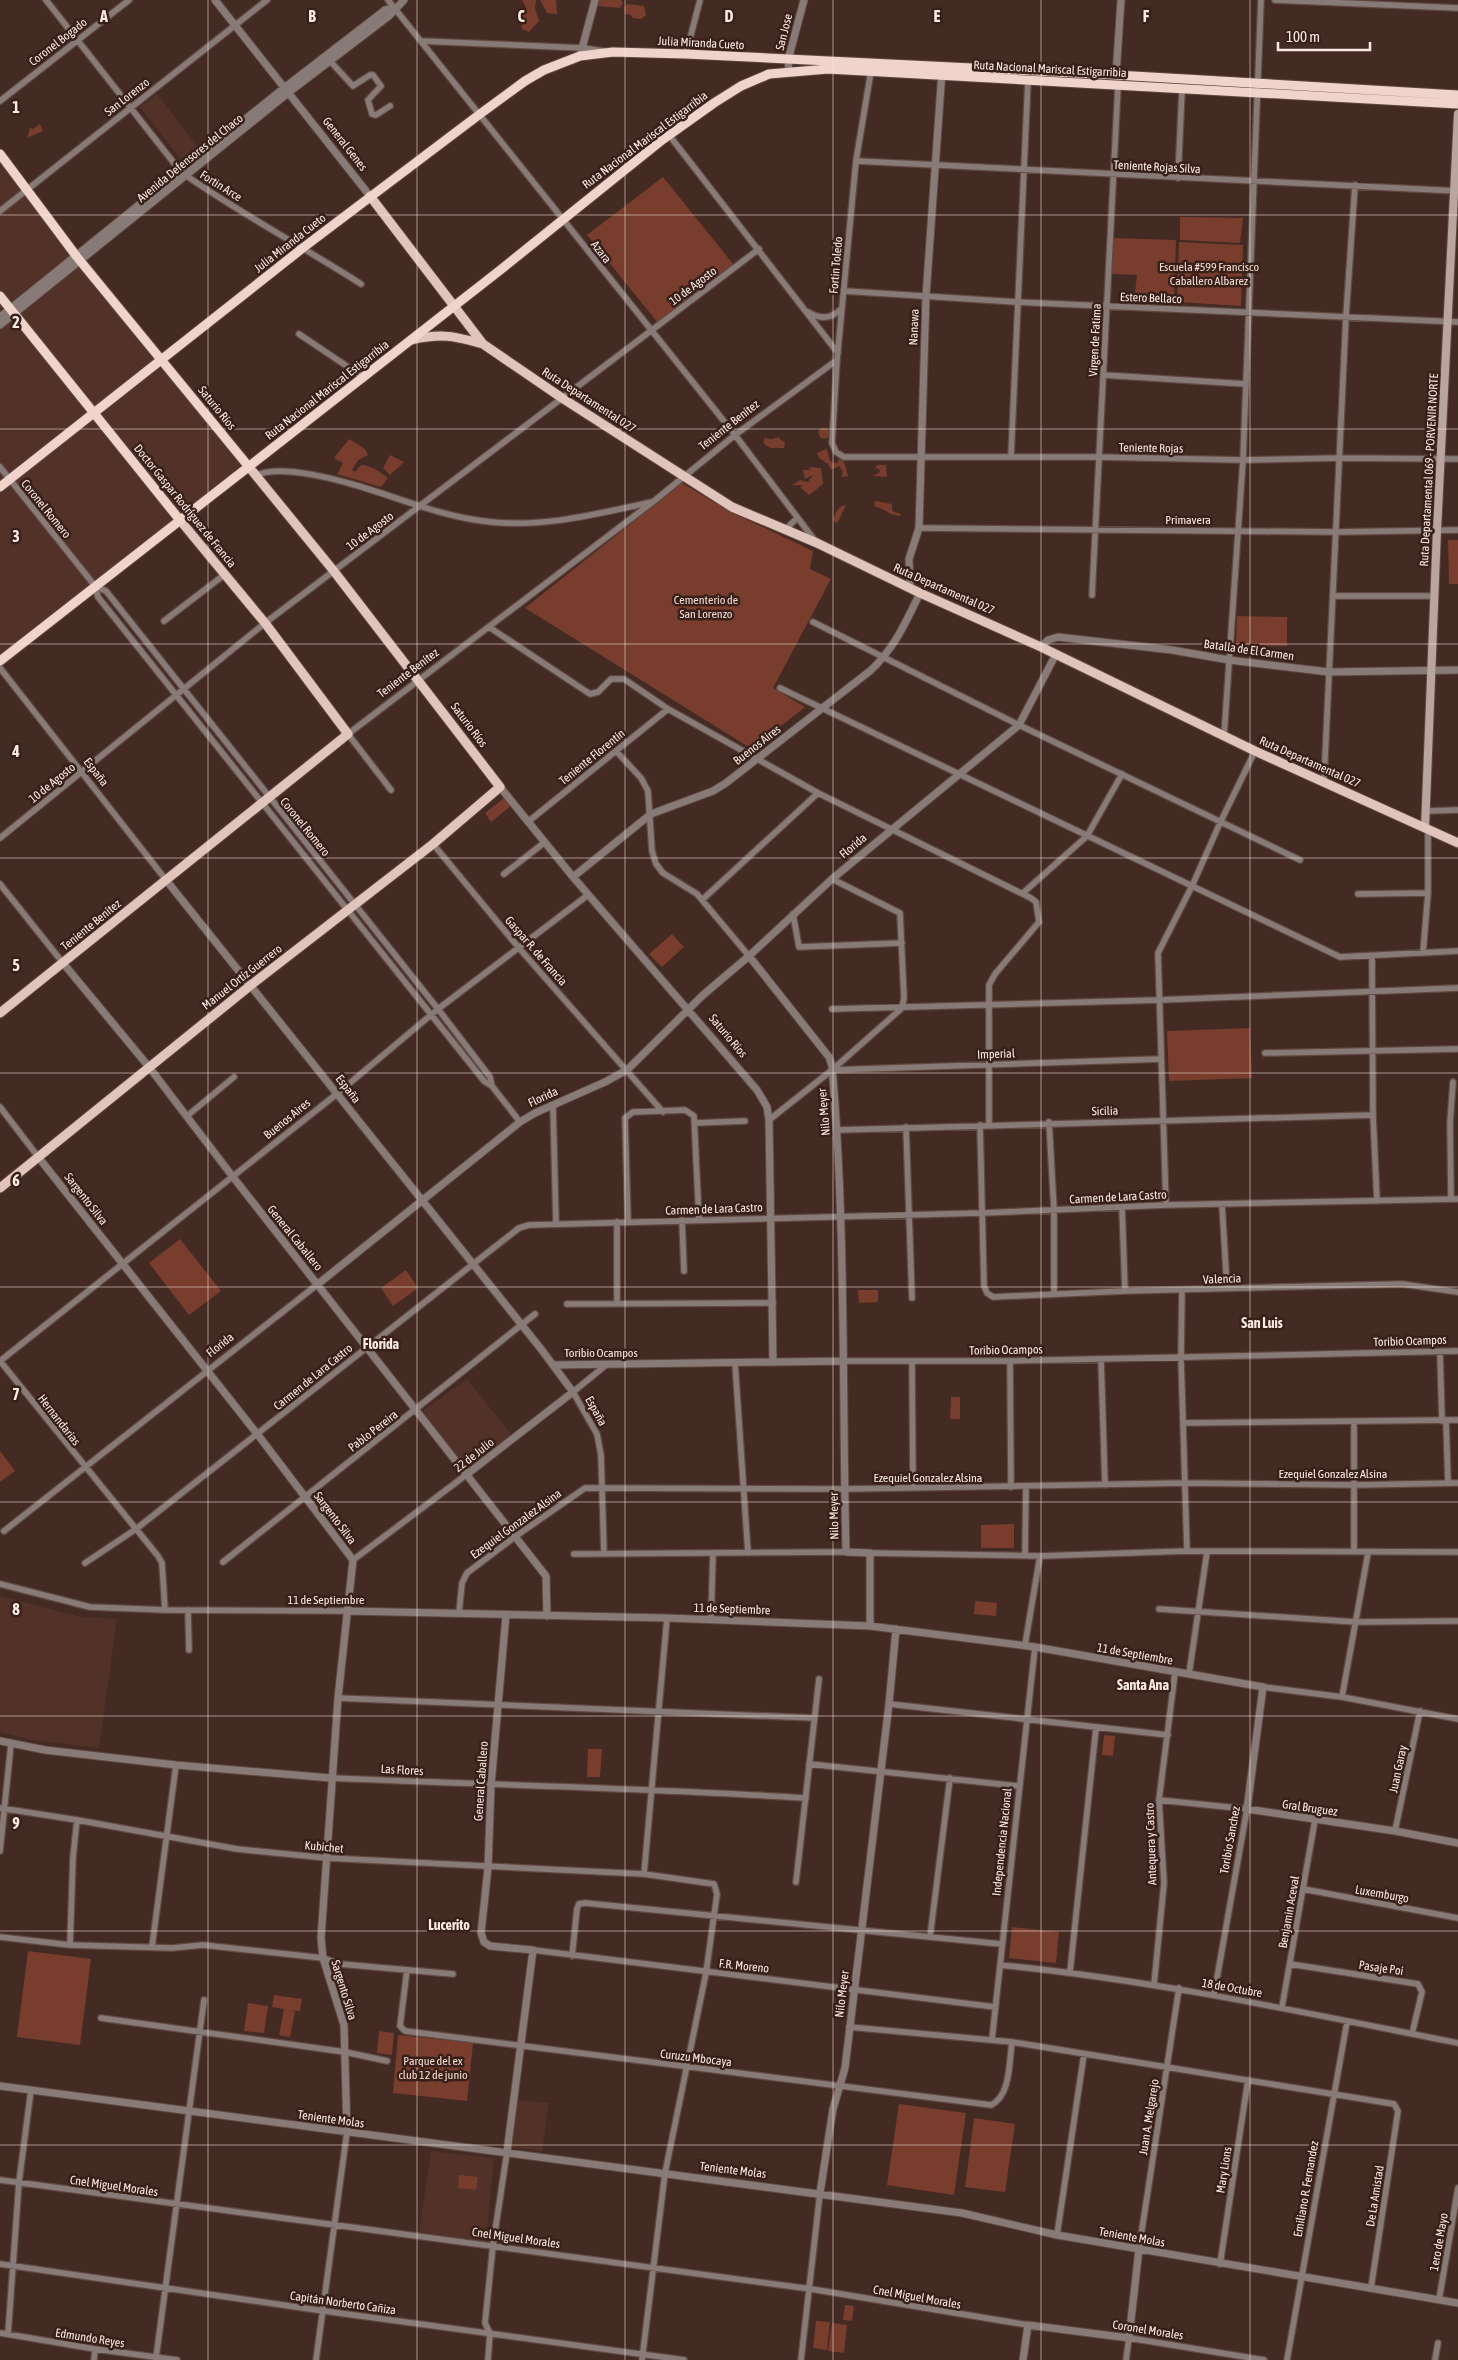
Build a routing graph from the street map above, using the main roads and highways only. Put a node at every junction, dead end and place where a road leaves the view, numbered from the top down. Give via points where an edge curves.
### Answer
1 (758, 58) junction
2 (788, 60) joint
3 (942, 71) junction
4 (763, 76) junction
5 (1458, 95) edge
6 (1458, 104) edge
7 (1458, 114) edge
8 (0, 154) edge
9 (1456, 191) edge
10 (370, 196) junction
11 (0, 296) edge
12 (455, 304) junction
13 (411, 340) junction
14 (484, 344) junction
15 (162, 359) junction
16 (95, 412) junction
17 (248, 467) junction
18 (0, 487) edge
19 (179, 519) junction
20 (0, 661) edge
21 (348, 734) joint
22 (500, 787) joint
23 (1427, 829) junction
24 (1458, 843) edge
25 (0, 1013) edge
26 (0, 1188) edge

1 - 2 highway, Julia Miranda Cueto
1 - 4 highway
1 - 10 highway, Julia Miranda Cueto via 582,52 531,77
2 - 3 highway, Ruta Nacional Mariscal Estigarribia
3 - 4 highway, Ruta Nacional Mariscal Estigarribia via 789,71
3 - 5 highway, Ruta Nacional Mariscal Estigarribia via 1116,74
3 - 6 highway, Ruta Nacional Mariscal Estigarribia via 1118,86
4 - 12 highway, Ruta Nacional Mariscal Estigarribia via 714,103 669,135
7 - 9 main road, Ruta Departamental 069 - PORVENIR NORTE
8 - 15 highway, Saturio Ríos via 79,259
9 - 23 main road, Ruta Departamental 069 - PORVENIR NORTE via 1437,530
10 - 12 main road, General Genes
10 - 15 highway, Julia Miranda Cueto
11 - 16 highway, Doctor Gaspar Rodríguez de Francia
12 - 13 highway, Ruta Nacional Mariscal Estigarribia
12 - 14 main road, Ruta Departamental 027
13 - 14 main road via 454,335
13 - 17 highway, Ruta Nacional Mariscal Estigarribia
14 - 23 main road, Ruta Departamental 027 via 732,507 817,543
15 - 16 highway, Julia Miranda Cueto
15 - 17 highway, Saturio Ríos
16 - 18 highway, Julia Miranda Cueto
16 - 19 highway, Doctor Gaspar Rodríguez de Francia
17 - 19 highway, Ruta Nacional Mariscal Estigarribia
17 - 22 main road, Saturio Ríos via 333,570
19 - 20 highway, Ruta Nacional Mariscal Estigarribia
19 - 21 main road, Doctor Gaspar Rodríguez de Francia via 265,623
21 - 25 main road, Teniente Benítez
22 - 26 main road, Manuel Ortíz Guerrero via 433,844 251,985
23 - 24 main road, Ruta Departamental 027

